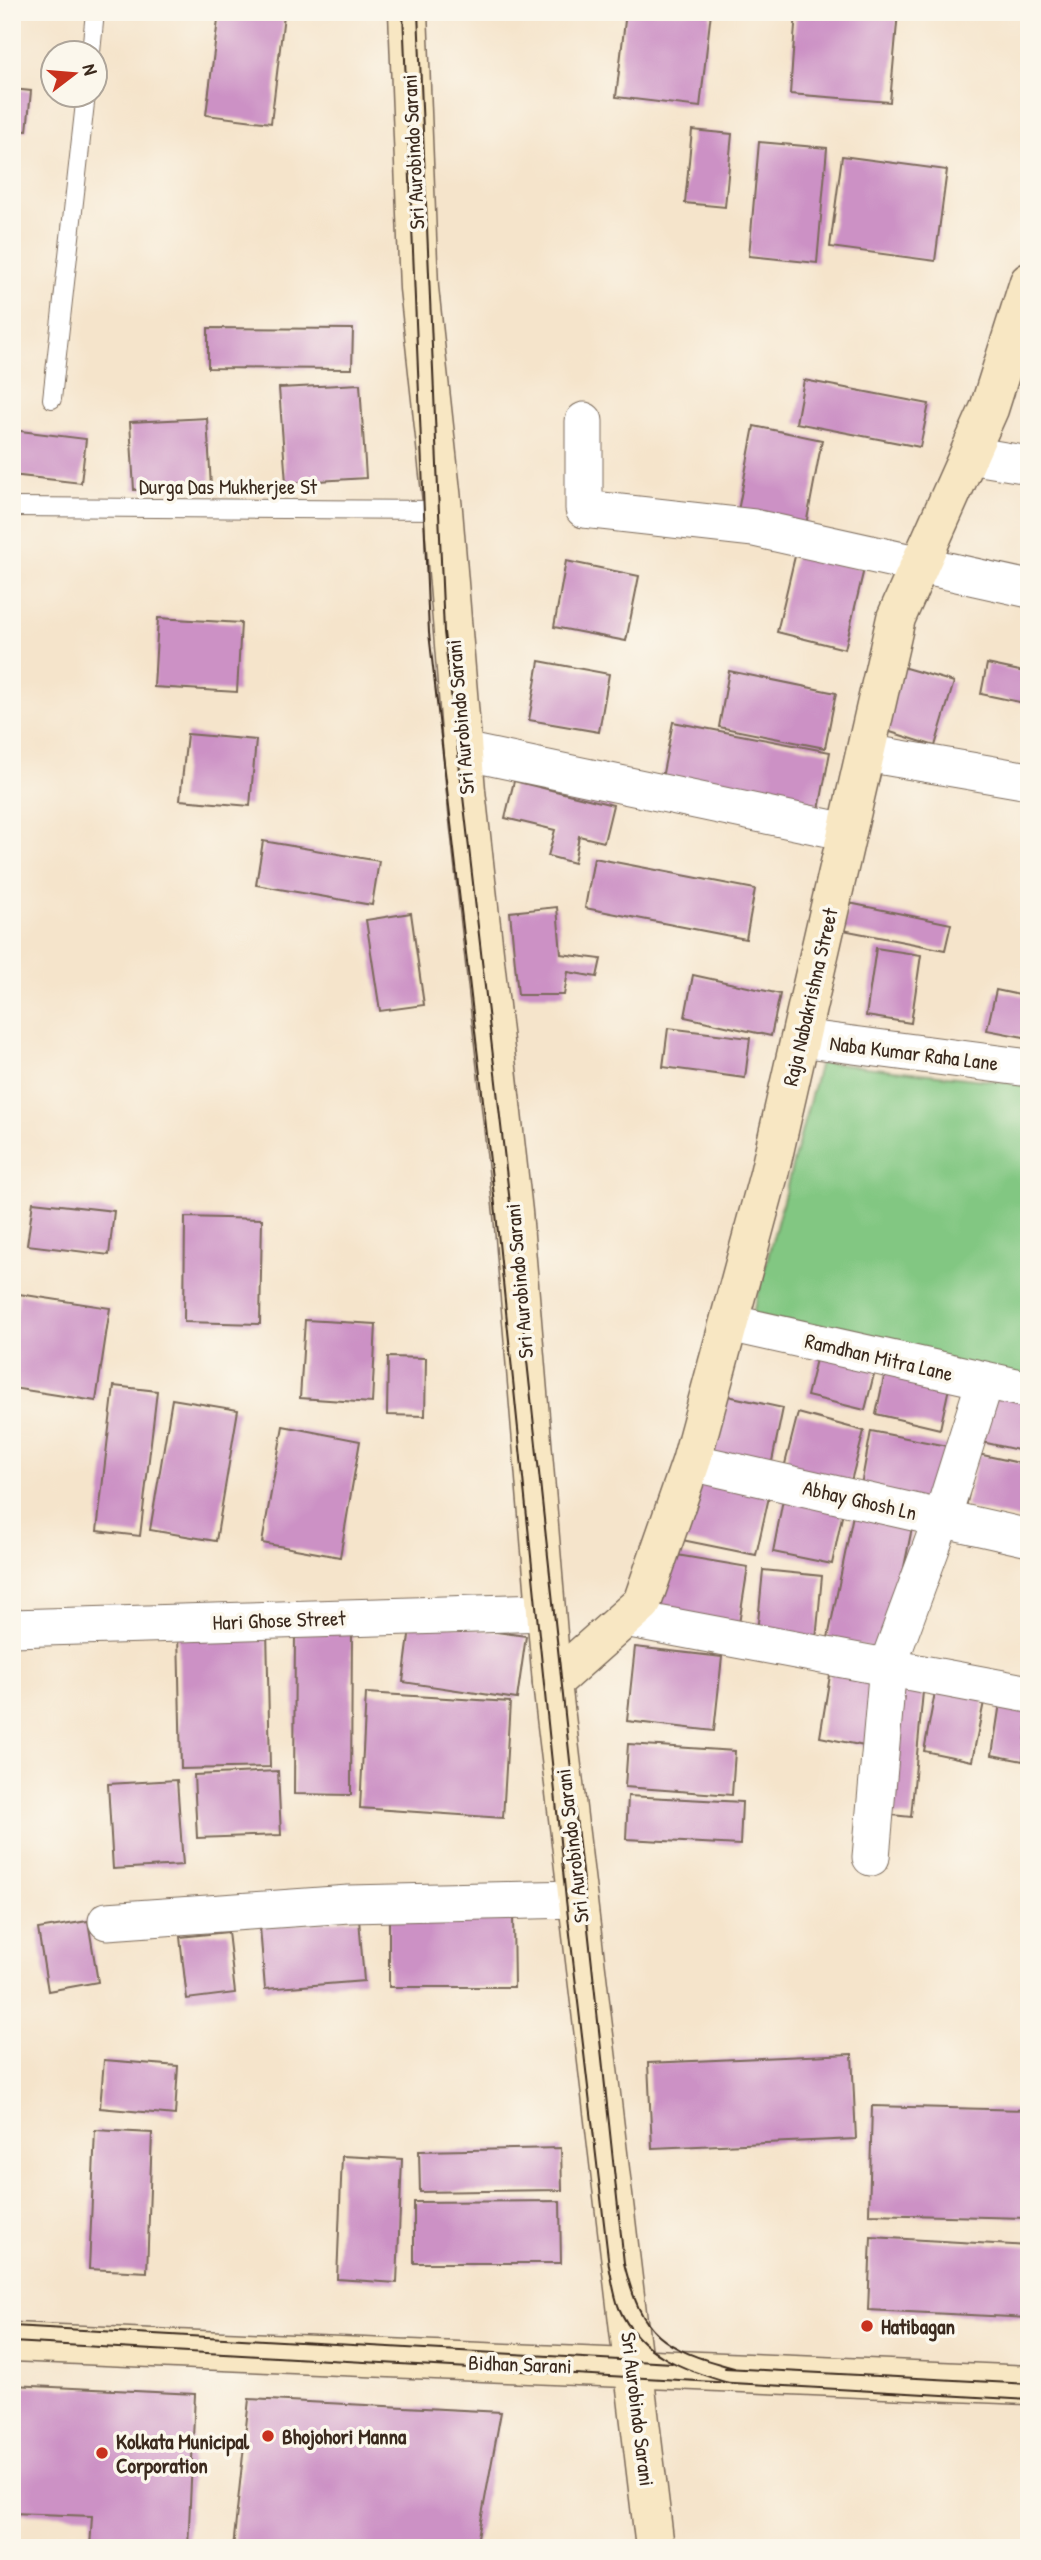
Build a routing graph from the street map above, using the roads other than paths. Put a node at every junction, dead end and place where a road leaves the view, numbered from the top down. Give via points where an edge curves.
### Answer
1 (95, 12) edge
2 (408, 12) edge
3 (92, 38) edge
4 (84, 108) edge
5 (1029, 282) edge
6 (52, 399) dead end
7 (584, 421) dead end
8 (969, 455) junction
9 (1029, 465) edge
10 (12, 507) edge
11 (443, 510) junction
12 (919, 566) junction
13 (1029, 589) edge
14 (463, 751) junction
15 (866, 753) junction
16 (1029, 781) edge
17 (847, 832) junction
18 (800, 1038) junction
19 (1029, 1068) edge
20 (729, 1323) junction
21 (985, 1381) junction
22 (1029, 1390) edge
23 (691, 1462) junction
24 (942, 1518) junction
25 (1029, 1538) edge
26 (546, 1612) junction
27 (625, 1618) junction
28 (12, 1628) edge
29 (888, 1665) junction
30 (552, 1683) junction
31 (1029, 1694) edge
32 (871, 1857) dead end
33 (578, 1899) junction
34 (107, 1921) dead end
35 (12, 2342) edge
36 (632, 2369) junction
37 (1029, 2385) edge
38 (655, 2548) edge

1 - 3 lane
2 - 11 main road, Sri Aurobindo Sarani via 419,288
4 - 6 lane
5 - 8 main road, Raja Nabakrishna Street
7 - 12 street via 584,509 754,528
8 - 9 street
8 - 12 main road, Raja Nabakrishna Street
10 - 11 lane, Durga Das Mukherjee St
11 - 14 main road, Sri Aurobindo Sarani
12 - 13 street
12 - 15 main road, Raja Nabakrishna Street via 896,618
14 - 17 street
14 - 26 main road, Sri Aurobindo Sarani via 513,1212
15 - 16 street
15 - 17 main road, Raja Nabakrishna Street
17 - 18 main road, Raja Nabakrishna Street
18 - 19 street, Naba Kumar Raha Lane
18 - 20 main road, Raja Nabakrishna Street
20 - 21 street, Ramdhan Mitra Lane
20 - 23 main road, Raja Nabakrishna Street
21 - 22 street, Ramdhan Mitra Lane
21 - 24 street
23 - 24 street, Abhay Ghosh Ln
23 - 27 main road, Raja Nabakrishna Street via 642,1603
24 - 25 street, Abhay Ghosh Ln
24 - 29 street
26 - 28 street, Hari Ghose Street
26 - 30 main road, Sri Aurobindo Sarani
27 - 29 street
27 - 30 main road, Raja Nabakrishna Street
29 - 31 street
29 - 32 street
30 - 33 main road, Sri Aurobindo Sarani
33 - 34 street via 349,1904
33 - 36 main road, Sri Aurobindo Sarani
35 - 36 main road, Bidhan Sarani
36 - 37 main road, Bidhan Sarani
36 - 38 main road, Sri Aurobindo Sarani

